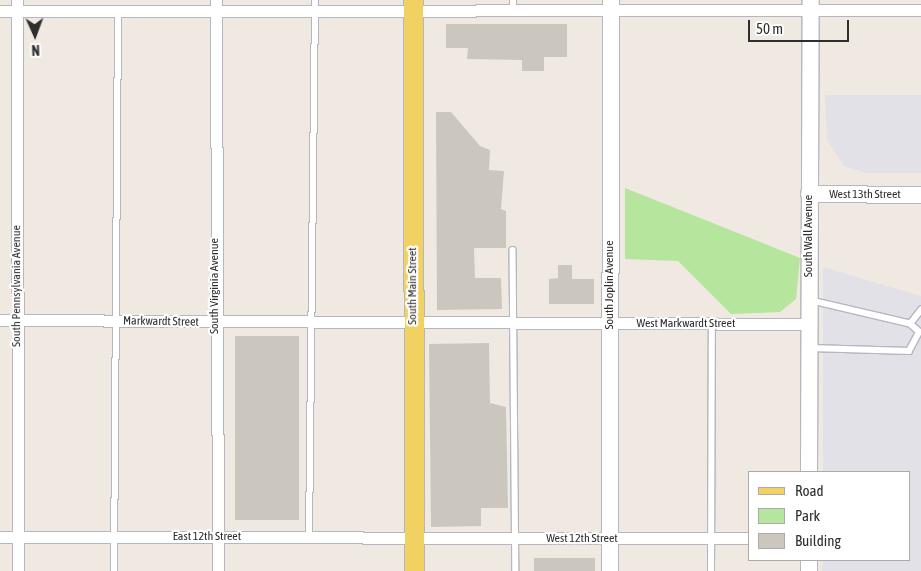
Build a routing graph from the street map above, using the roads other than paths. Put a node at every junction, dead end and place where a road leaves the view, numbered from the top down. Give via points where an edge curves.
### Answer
1 (216, 5) edge
2 (315, 5) edge
3 (413, 5) edge
4 (513, 5) edge
5 (611, 5) edge
6 (711, 5) edge
7 (17, 6) edge
8 (811, 6) edge
9 (118, 10) junction
10 (921, 10) edge
11 (0, 11) edge
12 (810, 194) junction
13 (921, 195) edge
14 (513, 250) dead end
15 (809, 301) junction
16 (921, 310) edge
17 (0, 320) edge
18 (18, 320) junction
19 (116, 321) junction
20 (215, 322) junction
21 (312, 323) junction
22 (413, 324) junction
23 (712, 324) junction
24 (810, 324) junction
25 (910, 324) junction
26 (514, 325) junction
27 (610, 325) junction
28 (810, 348) junction
29 (809, 471) edge
30 (0, 537) edge
31 (18, 537) junction
32 (218, 537) junction
33 (309, 537) junction
34 (114, 538) junction
35 (414, 538) junction
36 (516, 538) junction
37 (748, 538) edge
38 (610, 539) junction
39 (711, 539) junction
40 (18, 571) edge
41 (114, 571) edge
42 (218, 571) edge
43 (414, 571) edge
44 (516, 571) edge
45 (610, 571) edge
46 (711, 571) edge

1 - 2 street
1 - 9 street
1 - 20 street, South Virginia Avenue
2 - 3 street
2 - 21 lane
3 - 4 street
3 - 22 main road, South Main Street
4 - 5 street
5 - 6 street
5 - 27 street, South Joplin Avenue
6 - 8 street
7 - 9 street
7 - 11 street
7 - 18 street, South Pennsylvania Avenue
8 - 10 street
8 - 12 street, South Wall Avenue
9 - 19 lane
12 - 13 street, West 13th Street
12 - 15 street, South Wall Avenue
14 - 26 lane
15 - 24 street, South Wall Avenue
15 - 25 lane
16 - 25 lane
17 - 18 street, Markwardt Street
18 - 19 street, Markwardt Street
18 - 31 street, South Pennsylvania Avenue
19 - 20 street, Markwardt Street
19 - 34 lane
20 - 21 street, Markwardt Street
20 - 32 street, South Virginia Avenue
21 - 22 street, Markwardt Street
21 - 33 lane
22 - 26 street, West Markwardt Street
22 - 35 main road, South Main Street
23 - 24 street, West Markwardt Street
23 - 27 street, West Markwardt Street
23 - 39 lane
24 - 28 street, South Wall Avenue
25 - 28 lane via 919,332 909,351
26 - 27 street, West Markwardt Street
26 - 36 lane
27 - 38 street, South Joplin Avenue
28 - 29 street, South Wall Avenue
30 - 31 street, East 12th Street
31 - 34 street, East 12th Street
31 - 40 street, South Pennsylvania Avenue
32 - 33 street, East 12th Street
32 - 34 street, East 12th Street
32 - 42 street, South Virginia Avenue
33 - 35 street, East 12th Street
34 - 41 lane
35 - 36 street, West 12th Street
35 - 43 main road, South Main Street
36 - 38 street, West 12th Street
36 - 44 lane
37 - 39 street, West 12th Street
38 - 39 street, West 12th Street
38 - 45 street, South Joplin Avenue
39 - 46 lane

